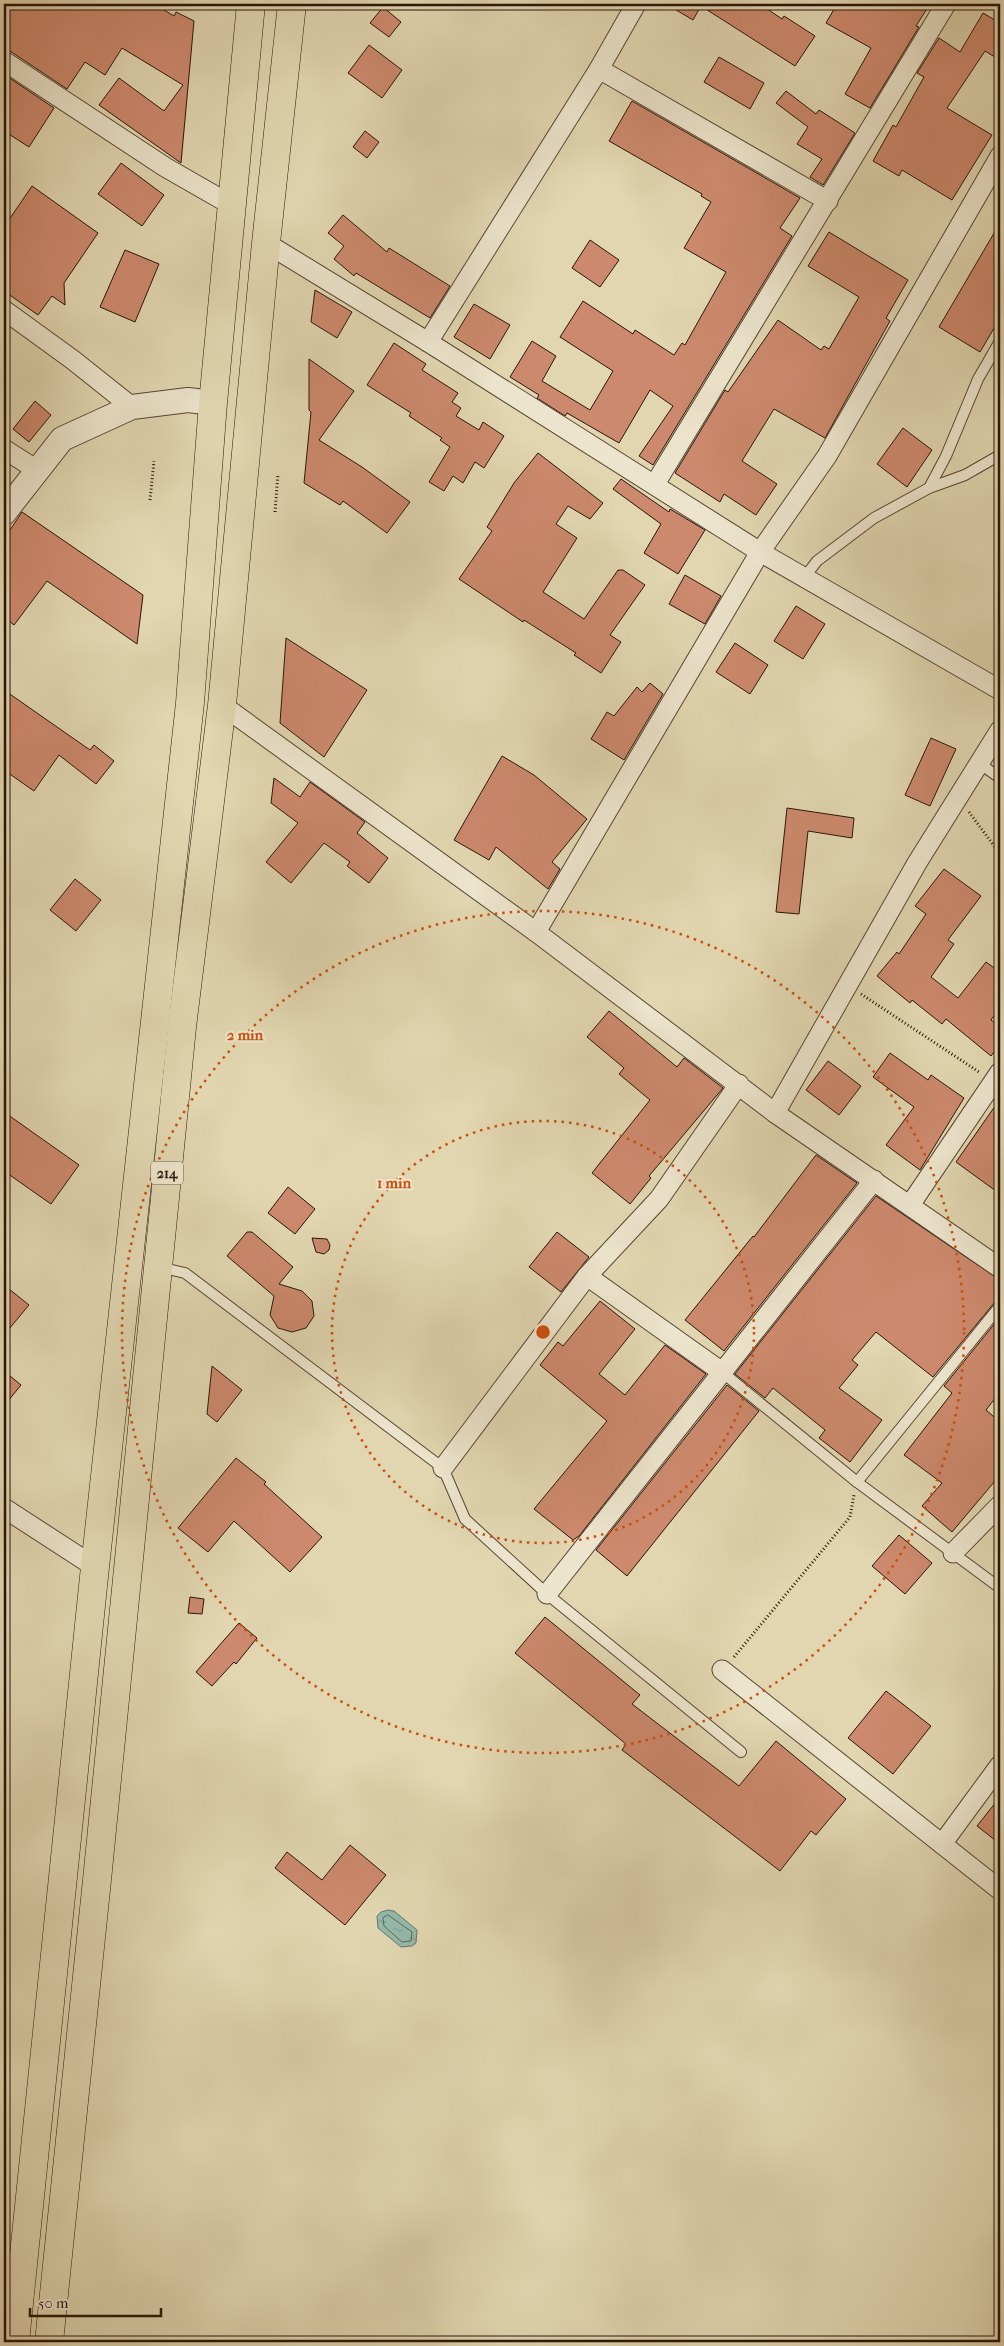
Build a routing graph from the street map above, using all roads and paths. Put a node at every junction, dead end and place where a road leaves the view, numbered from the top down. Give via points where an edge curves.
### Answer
1 (251, 4) edge
2 (292, 4) edge
3 (636, 4) edge
4 (946, 4) edge
5 (4, 61) edge
6 (599, 69) junction
7 (1000, 156) edge
8 (828, 201) junction
9 (233, 206) junction
10 (266, 243) junction
11 (4, 310) edge
12 (1000, 341) edge
13 (428, 342) junction
14 (216, 373) junction
15 (254, 376) junction
16 (213, 403) junction
17 (132, 407) junction
18 (210, 439) junction
19 (247, 442) junction
20 (4, 449) edge
21 (1000, 455) edge
22 (154, 461) dead end
23 (37, 470) junction
24 (278, 474) dead end
25 (655, 484) junction
26 (928, 488) junction
27 (150, 500) dead end
28 (4, 512) edge
29 (274, 512) dead end
30 (760, 552) junction
31 (804, 578) junction
32 (1000, 690) edge
33 (222, 705) junction
34 (1000, 730) edge
35 (979, 763) junction
36 (1000, 778) edge
37 (958, 797) junction
38 (1000, 854) edge
39 (536, 932) junction
40 (848, 985) junction
41 (997, 1077) edge
42 (739, 1084) junction
43 (775, 1113) junction
44 (874, 1180) junction
45 (910, 1205) junction
46 (158, 1267) junction
47 (1000, 1268) edge
48 (587, 1276) junction
49 (1000, 1306) edge
50 (722, 1372) junction
51 (443, 1468) junction
52 (857, 1482) junction
53 (1000, 1505) edge
54 (4, 1508) edge
55 (953, 1553) junction
56 (95, 1567) junction
57 (1000, 1588) edge
58 (547, 1594) junction
59 (722, 1670) joint
60 (741, 1752) dead end
61 (1000, 1765) edge
62 (942, 1844) junction
63 (1000, 1890) edge
64 (15, 2342) edge
65 (49, 2342) edge

1 - 9 highway, 214
2 - 10 highway, 214
3 - 6 street
4 - 8 street
5 - 9 street via 157,162
6 - 8 street
6 - 13 street
7 - 30 street via 826,456
8 - 25 street
9 - 14 highway, 214
10 - 13 street
10 - 15 highway, 214
11 - 17 street
12 - 26 lane via 978,379 946,456
13 - 25 street
14 - 15 highway
14 - 16 highway, 214
15 - 19 highway, 214
16 - 17 street via 188,400
16 - 18 highway, 214
17 - 23 street via 62,439
18 - 19 highway
18 - 56 highway, 214 via 190,702
19 - 33 highway, 214
20 - 23 street
21 - 26 lane via 965,474
22 - 27 path
23 - 28 street
24 - 29 path
25 - 30 street
26 - 31 lane via 874,518 817,561
30 - 31 street
30 - 39 street
31 - 32 street
33 - 39 street
33 - 46 highway, 214 via 182,1027
34 - 35 street
35 - 36 lane
35 - 37 street
37 - 38 path
37 - 40 street
39 - 42 street
40 - 41 path
40 - 43 street
41 - 45 street
42 - 43 street
42 - 48 street via 659,1199
43 - 44 street
44 - 45 street
44 - 50 street
45 - 47 street
46 - 51 lane via 184,1273
46 - 65 highway, 214
48 - 50 street
48 - 51 street
49 - 52 lane
50 - 52 lane
50 - 58 street
51 - 58 lane via 465,1519
52 - 55 lane
52 - 59 path via 850,1517
53 - 55 street
54 - 56 street
55 - 57 lane
56 - 64 highway, 214
58 - 60 lane
59 - 62 street
61 - 62 street
62 - 63 street

